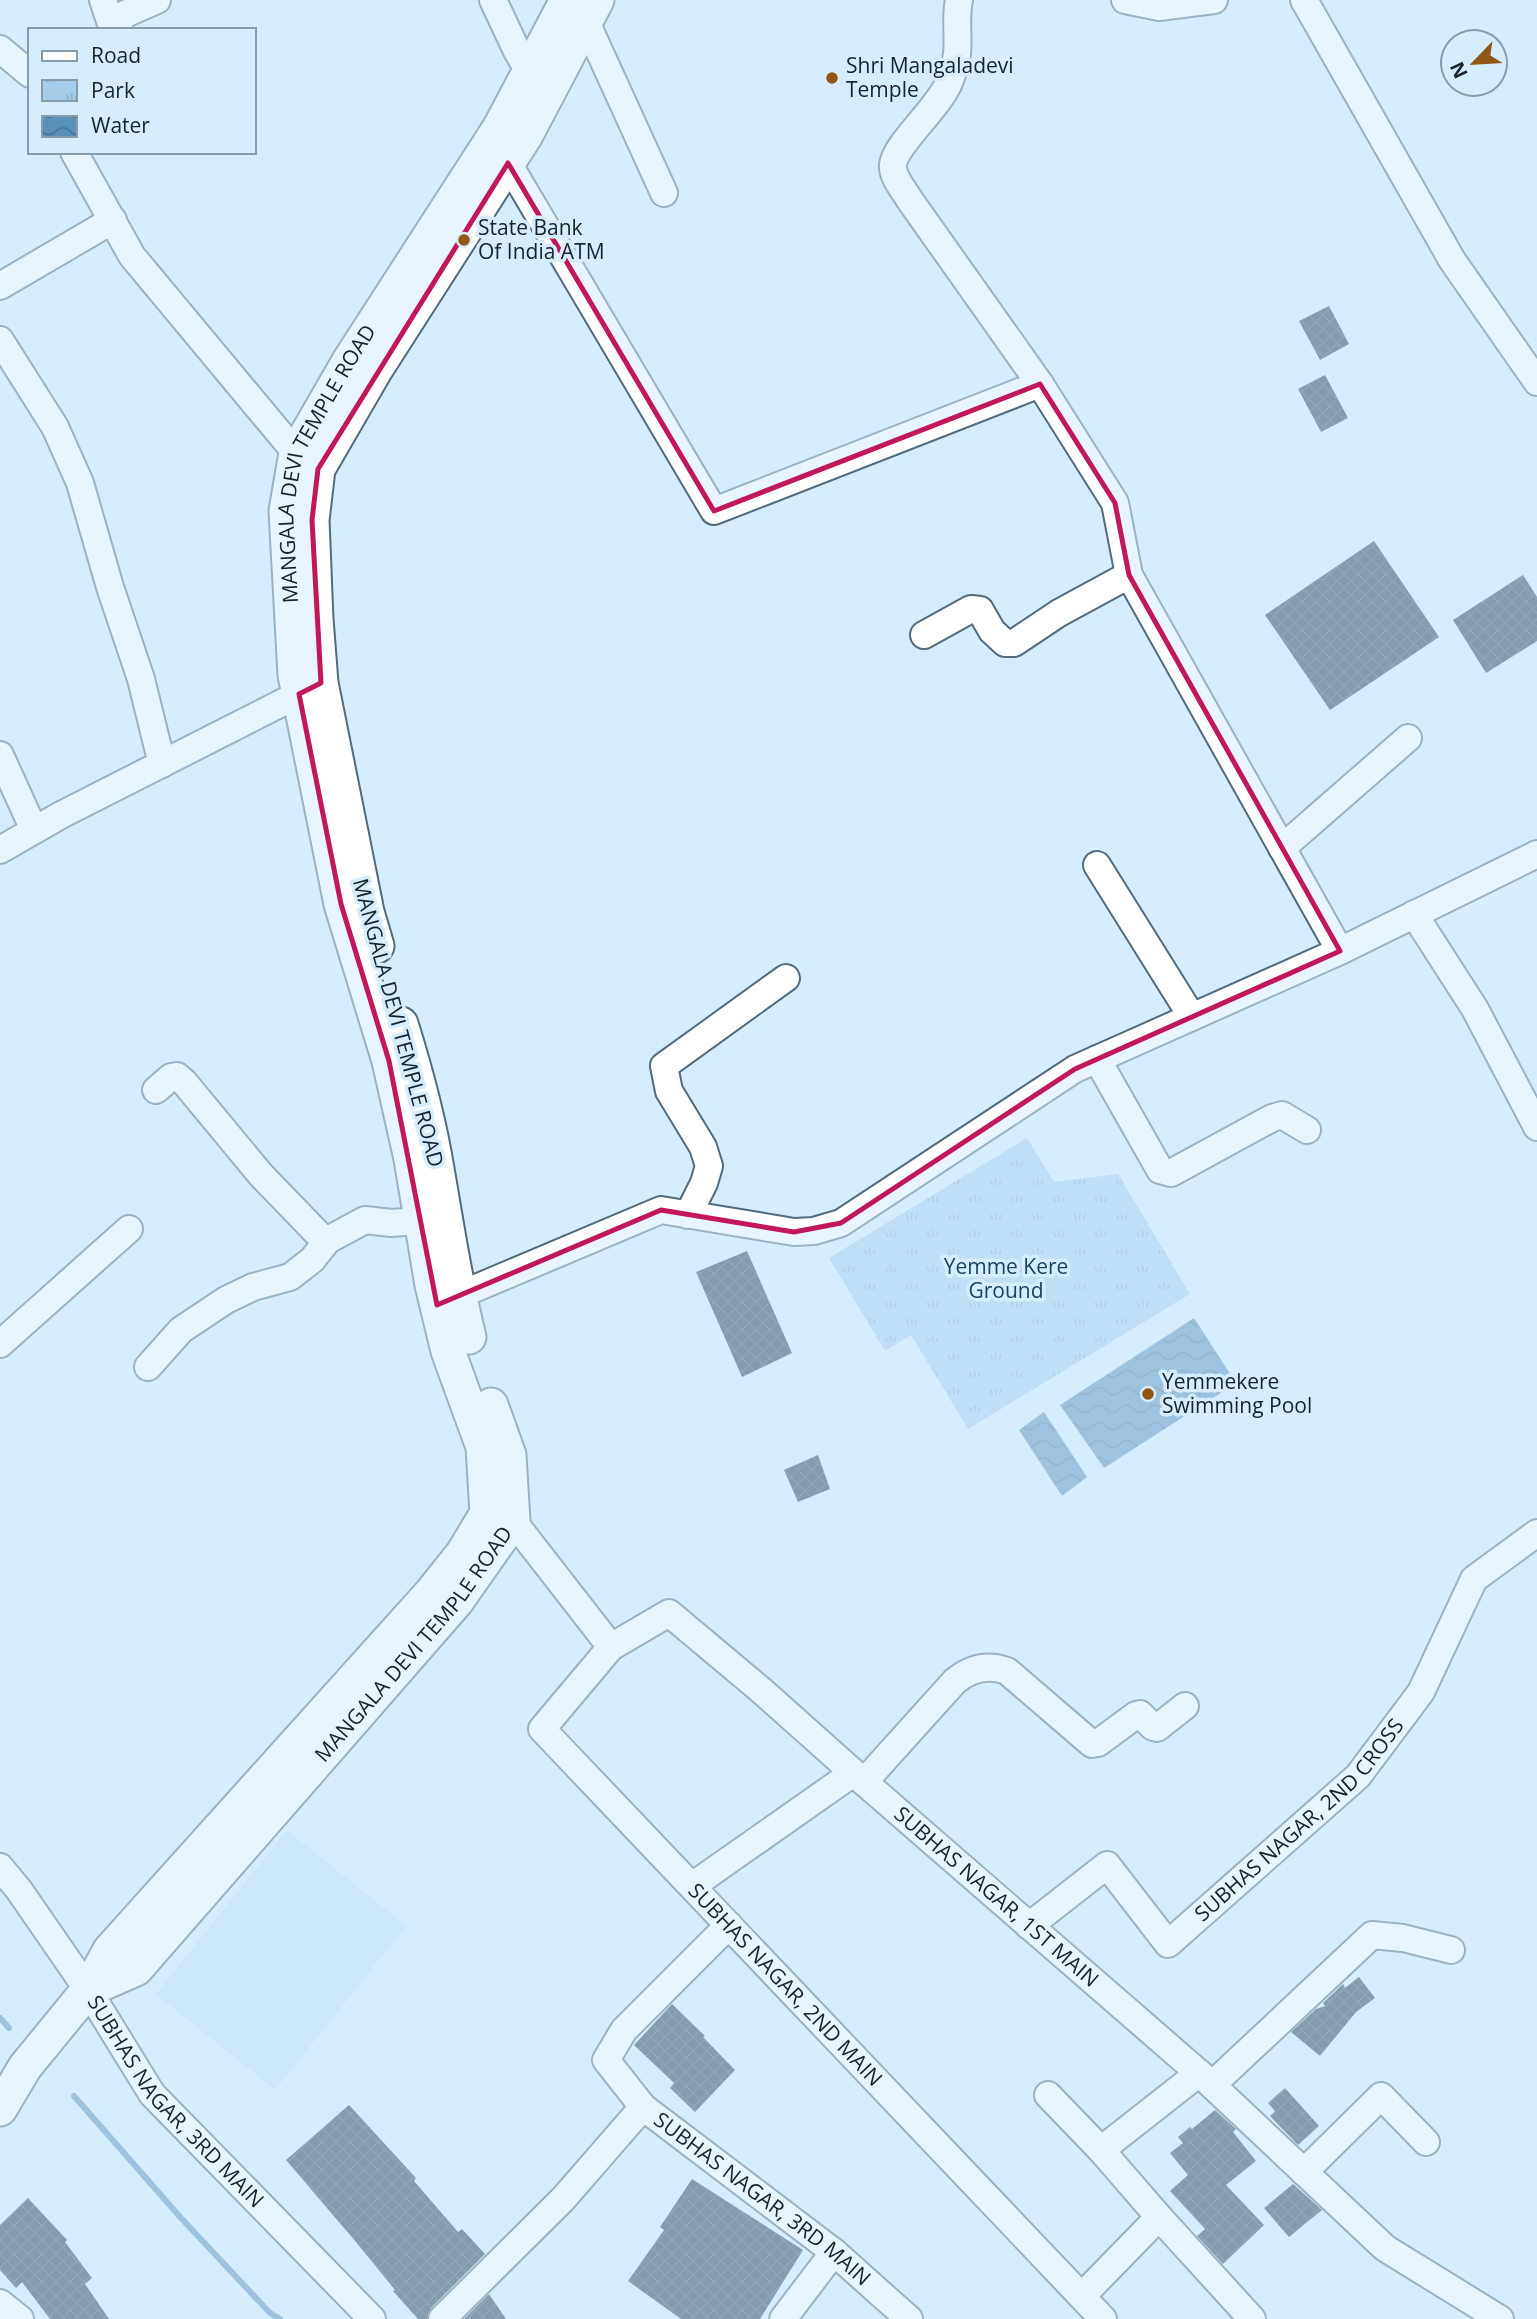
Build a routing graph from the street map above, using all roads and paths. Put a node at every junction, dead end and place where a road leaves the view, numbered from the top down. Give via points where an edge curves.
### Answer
1 (103, 0) edge
2 (157, 0) edge
3 (493, 0) edge
4 (959, 0) edge
5 (1125, 0) edge
6 (1214, 0) edge
7 (1304, 0) edge
8 (583, 7) edge
9 (112, 28) edge
10 (114, 28) edge
11 (0, 49) edge
12 (28, 71) edge
13 (537, 85) junction
14 (75, 154) edge
15 (508, 163) junction
16 (664, 193) dead end
17 (113, 220) junction
18 (0, 286) edge
19 (0, 340) edge
20 (1537, 382) edge
21 (1040, 384) junction
22 (307, 461) junction
23 (1129, 575) junction
24 (924, 635) dead end
25 (310, 689) junction
26 (1408, 738) dead end
27 (0, 755) edge
28 (162, 764) junction
29 (34, 830) junction
30 (1282, 848) junction
31 (0, 850) edge
32 (1537, 853) edge
33 (1097, 864) dead end
34 (1414, 914) junction
35 (1340, 951) junction
36 (786, 978) dead end
37 (1192, 1017) junction
38 (1097, 1059) junction
39 (156, 1090) dead end
40 (1537, 1128) edge
41 (1307, 1130) dead end
42 (688, 1215) junction
43 (420, 1222) junction
44 (129, 1229) dead end
45 (328, 1240) junction
46 (448, 1300) junction
47 (0, 1344) edge
48 (148, 1367) dead end
49 (500, 1517) junction
50 (1537, 1533) edge
51 (611, 1647) junction
52 (1185, 1706) dead end
53 (858, 1778) junction
54 (0, 1867) edge
55 (692, 1886) junction
56 (729, 1925) junction
57 (1029, 1926) junction
58 (1451, 1950) dead end
59 (88, 1990) junction
60 (1205, 2079) junction
61 (1048, 2095) dead end
62 (643, 2107) junction
63 (0, 2109) edge
64 (1426, 2142) dead end
65 (1101, 2150) junction
66 (1304, 2172) junction
67 (1159, 2217) junction
68 (834, 2252) junction
69 (1083, 2295) junction
70 (0, 2303) edge
71 (20, 2319) edge
72 (372, 2319) edge
73 (442, 2319) edge
74 (783, 2319) edge
75 (909, 2319) edge
76 (1104, 2319) edge
77 (1252, 2319) edge
78 (1500, 2319) edge

1 - 9 street
2 - 10 street via 125,14
3 - 13 street
4 - 21 street via 957,55 949,84 893,163 894,174
5 - 6 street via 1159,6
7 - 20 street via 1452,260
8 - 13 main road, MANGALA DEVI TEMPLE ROAD
8 - 16 street
11 - 12 street
13 - 15 main road, MANGALA DEVI TEMPLE ROAD via 526,135
13 - 22 main road, MANGALA DEVI TEMPLE ROAD via 500,127 349,361
14 - 17 street
15 - 21 street via 714,511
15 - 22 main road, MANGALA DEVI TEMPLE ROAD via 376,369
17 - 18 street
17 - 22 street via 132,256
19 - 28 street via 55,427 80,483 141,679
21 - 23 street via 1115,503
22 - 25 main road, MANGALA DEVI TEMPLE ROAD via 316,620
23 - 24 street via 1014,643 1005,643 980,610 971,609
23 - 30 street
25 - 28 street
25 - 43 main road, MANGALA DEVI TEMPLE ROAD via 341,904 389,1062
25 - 46 main road, MANGALA DEVI TEMPLE ROAD via 367,912 415,1070 437,1167
26 - 30 street
27 - 29 street
28 - 29 street
29 - 31 street
30 - 35 street
32 - 34 street
33 - 37 street
34 - 35 street
34 - 40 street via 1475,1009
35 - 37 street
36 - 42 street via 664,1066 669,1091 704,1147 709,1166
37 - 38 street
38 - 41 street via 1160,1170 1171,1173 1282,1115
38 - 42 street via 841,1223 794,1232
39 - 45 street via 171,1077 184,1082 261,1175
42 - 46 street via 661,1210
43 - 45 street via 365,1220
43 - 46 main road, MANGALA DEVI TEMPLE ROAD
44 - 47 street
45 - 48 street via 290,1278 253,1287 181,1330
46 - 49 main road, MANGALA DEVI TEMPLE ROAD via 509,1455
49 - 51 street
49 - 59 main road, MANGALA DEVI TEMPLE ROAD via 457,1601 136,1969
50 - 57 street, SUBHAS NAGAR, 2ND CROSS via 1474,1579 1421,1692 1358,1776 1168,1944 1107,1865
51 - 53 street, SUBHAS NAGAR, 1ST MAIN via 669,1613
51 - 55 street, SUBHAS NAGAR, 2ND MAIN via 542,1729
52 - 53 street via 1157,1728 1136,1715 1092,1744 1007,1671 981,1668 955,1681
53 - 55 street
53 - 57 street, SUBHAS NAGAR, 1ST MAIN
54 - 59 street, SUBHAS NAGAR, 3RD MAIN
55 - 56 street, SUBHAS NAGAR, 2ND MAIN
56 - 62 street via 624,2030 606,2060
56 - 69 street, SUBHAS NAGAR, 2ND MAIN
57 - 60 street, SUBHAS NAGAR, 1ST MAIN
58 - 60 street via 1372,1935
59 - 63 main road, MANGALA DEVI TEMPLE ROAD via 25,2067
59 - 72 street, SUBHAS NAGAR, 3RD MAIN via 152,2094
60 - 65 street
60 - 66 street, SUBHAS NAGAR, 1ST MAIN
61 - 65 street
62 - 68 street, SUBHAS NAGAR, 3RD MAIN
62 - 73 street, SUBHAS NAGAR, 3RD MAIN via 563,2199
64 - 66 street via 1381,2096
65 - 67 street
66 - 78 street, SUBHAS NAGAR, 1ST MAIN via 1385,2248
67 - 69 street
67 - 77 street
68 - 74 street
68 - 75 street, SUBHAS NAGAR, 3RD MAIN
69 - 76 street, SUBHAS NAGAR, 2ND MAIN
70 - 71 street

